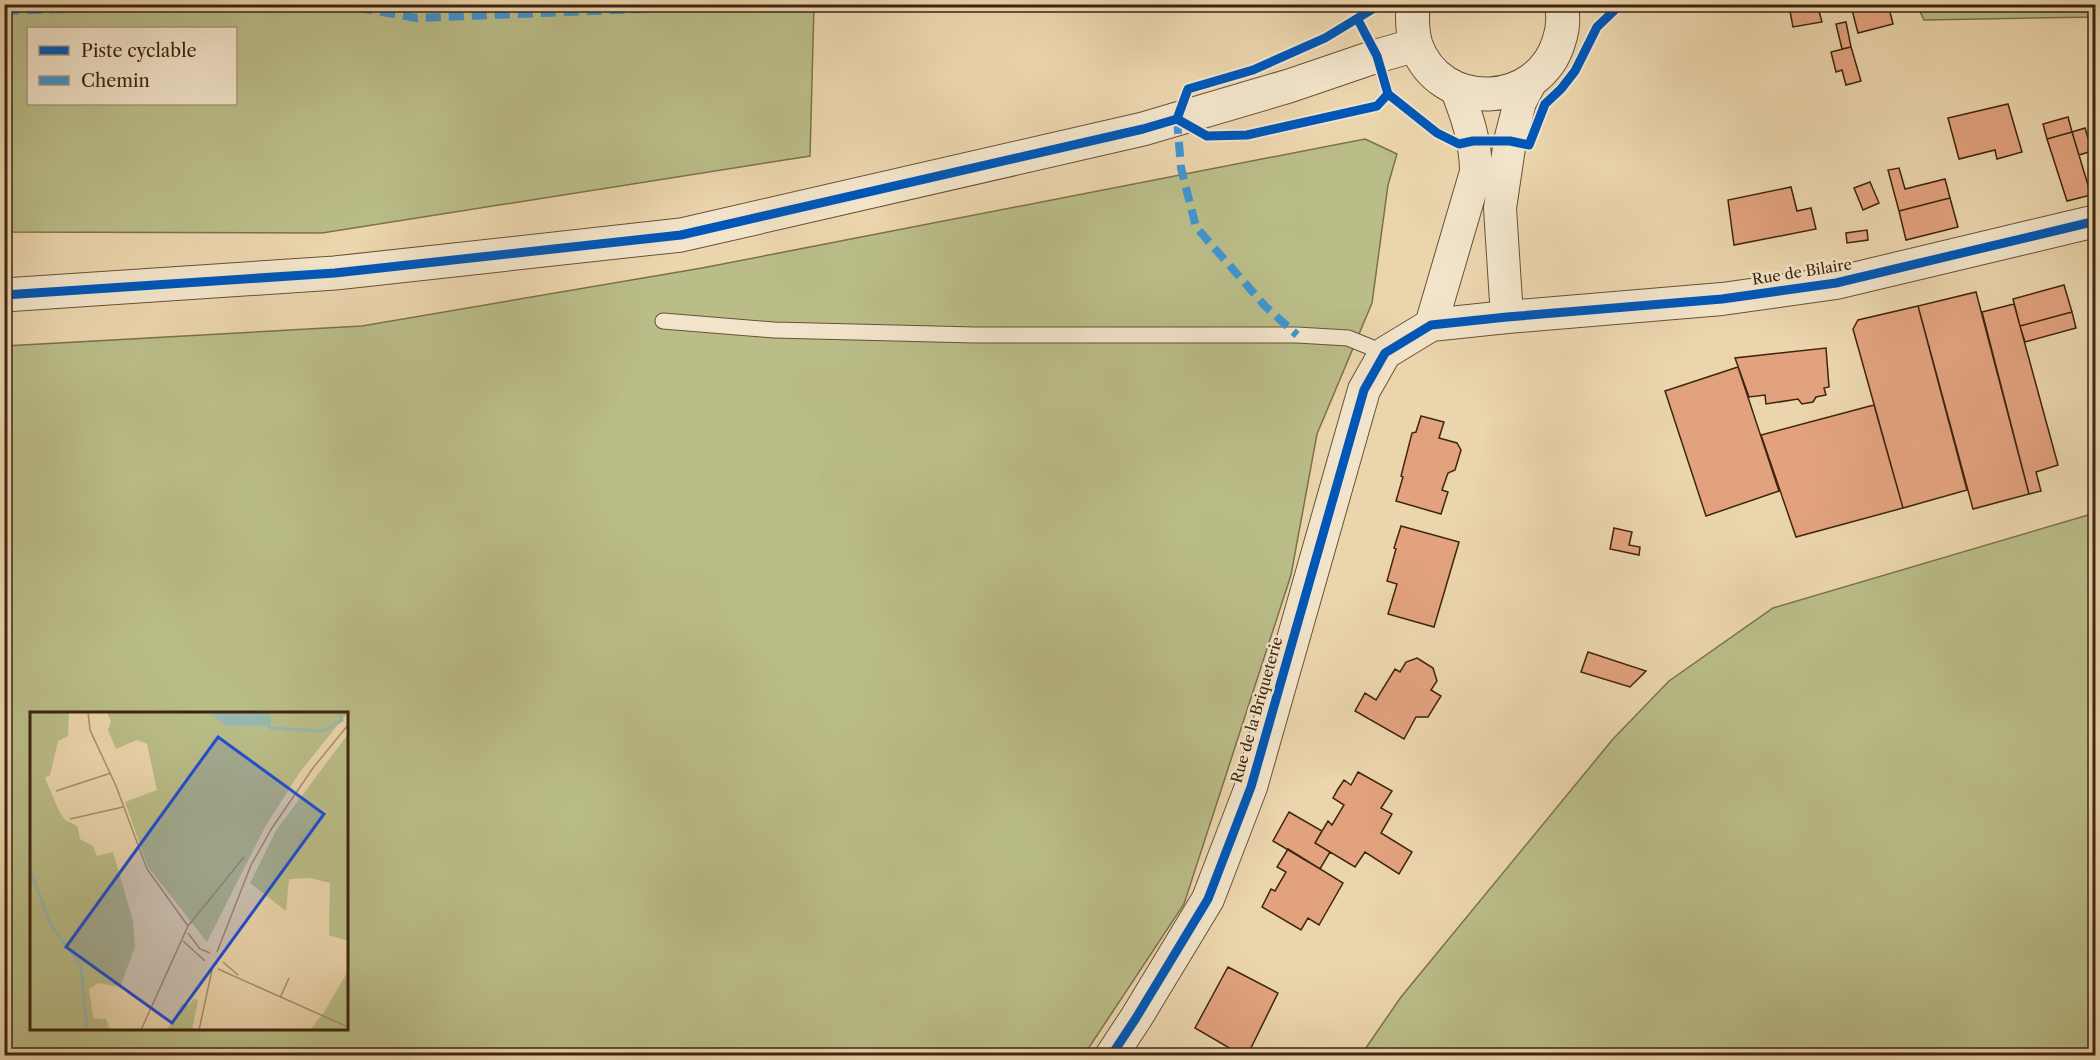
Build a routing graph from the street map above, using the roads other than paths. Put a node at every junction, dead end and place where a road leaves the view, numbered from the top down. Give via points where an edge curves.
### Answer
1 (1413, 4) edge
2 (1561, 4) edge
3 (1416, 45) junction
4 (1531, 81) junction
5 (1456, 88) junction
6 (2096, 221) edge
7 (4, 295) edge
8 (1507, 316) junction
9 (663, 321) dead end
10 (1431, 325) junction
11 (1385, 353) junction
12 (1111, 1056) edge

1 - 3 street
2 - 4 street via 1562,31 1557,50
3 - 5 street via 1432,70
3 - 7 street via 1143,129 681,235 335,273
4 - 5 street via 1494,95
4 - 8 street via 1513,132 1500,208
5 - 10 street via 1470,123 1476,172
6 - 8 street, Rue de Bilaire via 1836,283 1722,299
8 - 10 street, Rue de Bilaire
9 - 11 lane via 774,330 940,334 1296,335 1347,338
10 - 11 street
11 - 12 street, Rue de la Briqueterie via 1364,390 1251,787 1208,900

